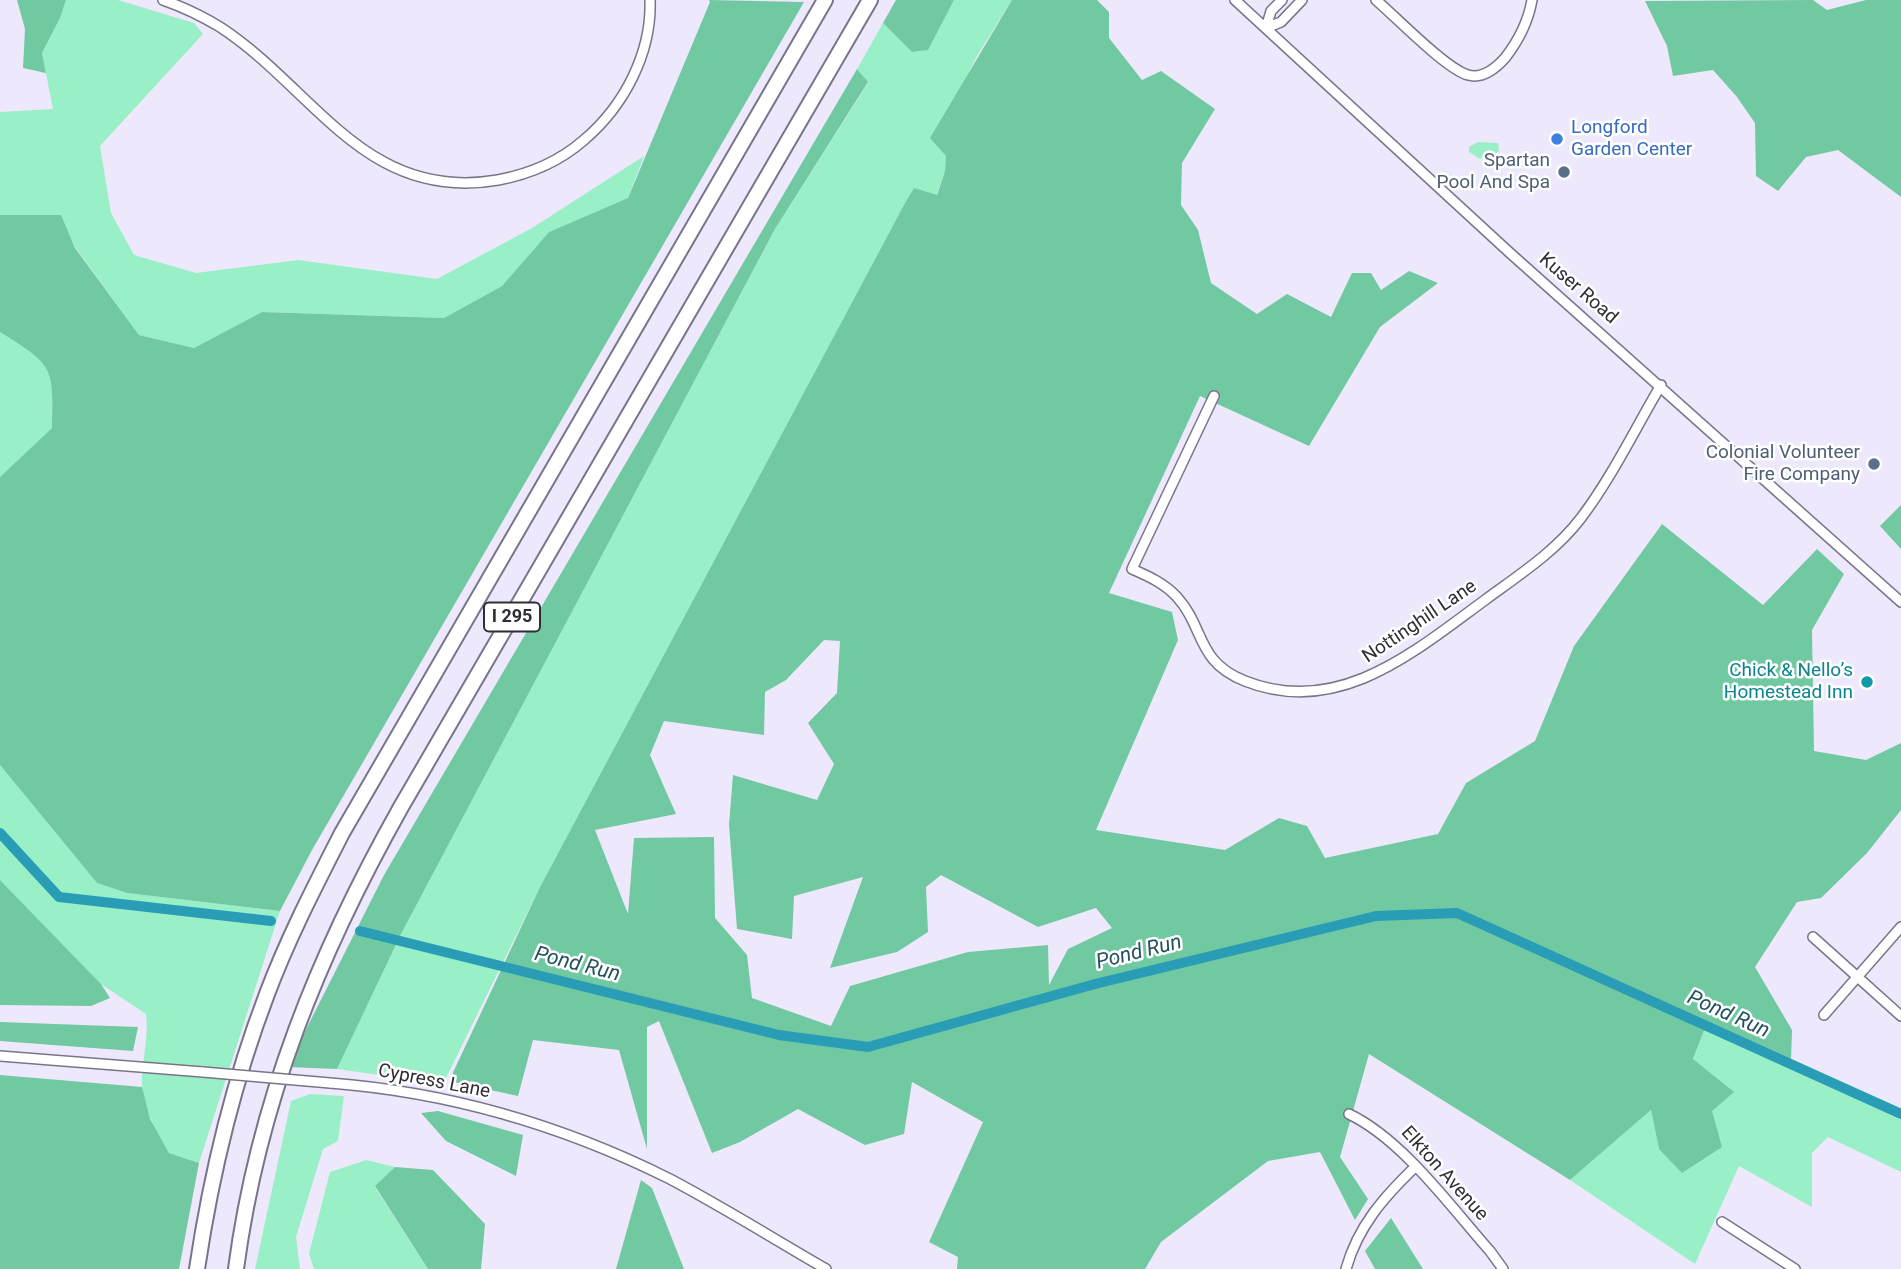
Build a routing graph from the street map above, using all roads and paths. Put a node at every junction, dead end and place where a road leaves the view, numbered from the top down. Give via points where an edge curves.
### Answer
1 (163, 0) edge
2 (650, 0) edge
3 (825, 0) edge
4 (870, 0) edge
5 (1235, 0) edge
6 (1282, 0) edge
7 (1302, 0) edge
8 (1376, 0) edge
9 (1532, 0) edge
10 (1266, 28) junction
11 (1661, 385) junction
12 (1214, 396) dead end
13 (1901, 602) edge
14 (1901, 927) edge
15 (1813, 937) dead end
16 (1857, 977) junction
17 (1824, 1015) dead end
18 (1901, 1016) edge
19 (0, 1056) edge
20 (1349, 1114) dead end
21 (1415, 1167) junction
22 (1722, 1222) dead end
23 (197, 1269) edge
24 (236, 1269) edge
25 (826, 1269) edge
26 (1346, 1269) edge
27 (1503, 1269) edge
28 (1795, 1269) edge

1 - 2 street via 201,16 237,40 372,156 419,176 470,183 532,171 566,154 596,130 619,103 637,69
3 - 23 highway, I 295 via 317,880 251,1039 220,1143
4 - 24 highway, I 295 via 352,898 311,988 272,1099 248,1195
5 - 10 street, Kuser Road
6 - 10 street
7 - 10 street via 1281,22
8 - 9 street via 1445,62 1470,76 1485,73 1508,54 1521,36
10 - 11 street, Kuser Road
11 - 12 street, Nottinghill Lane via 1597,496 1552,550 1393,666 1357,682 1302,691 1265,687 1222,668 1202,645 1176,596 1132,569
11 - 13 street, Kuser Road
14 - 16 street
15 - 16 street
16 - 17 street
16 - 18 street
19 - 25 street, Cypress Lane, bridge via 330,1083 458,1102 582,1140 671,1180
20 - 21 street, Elkton Avenue via 1380,1131
21 - 26 street via 1369,1217
21 - 27 street, Elkton Avenue
22 - 28 street

